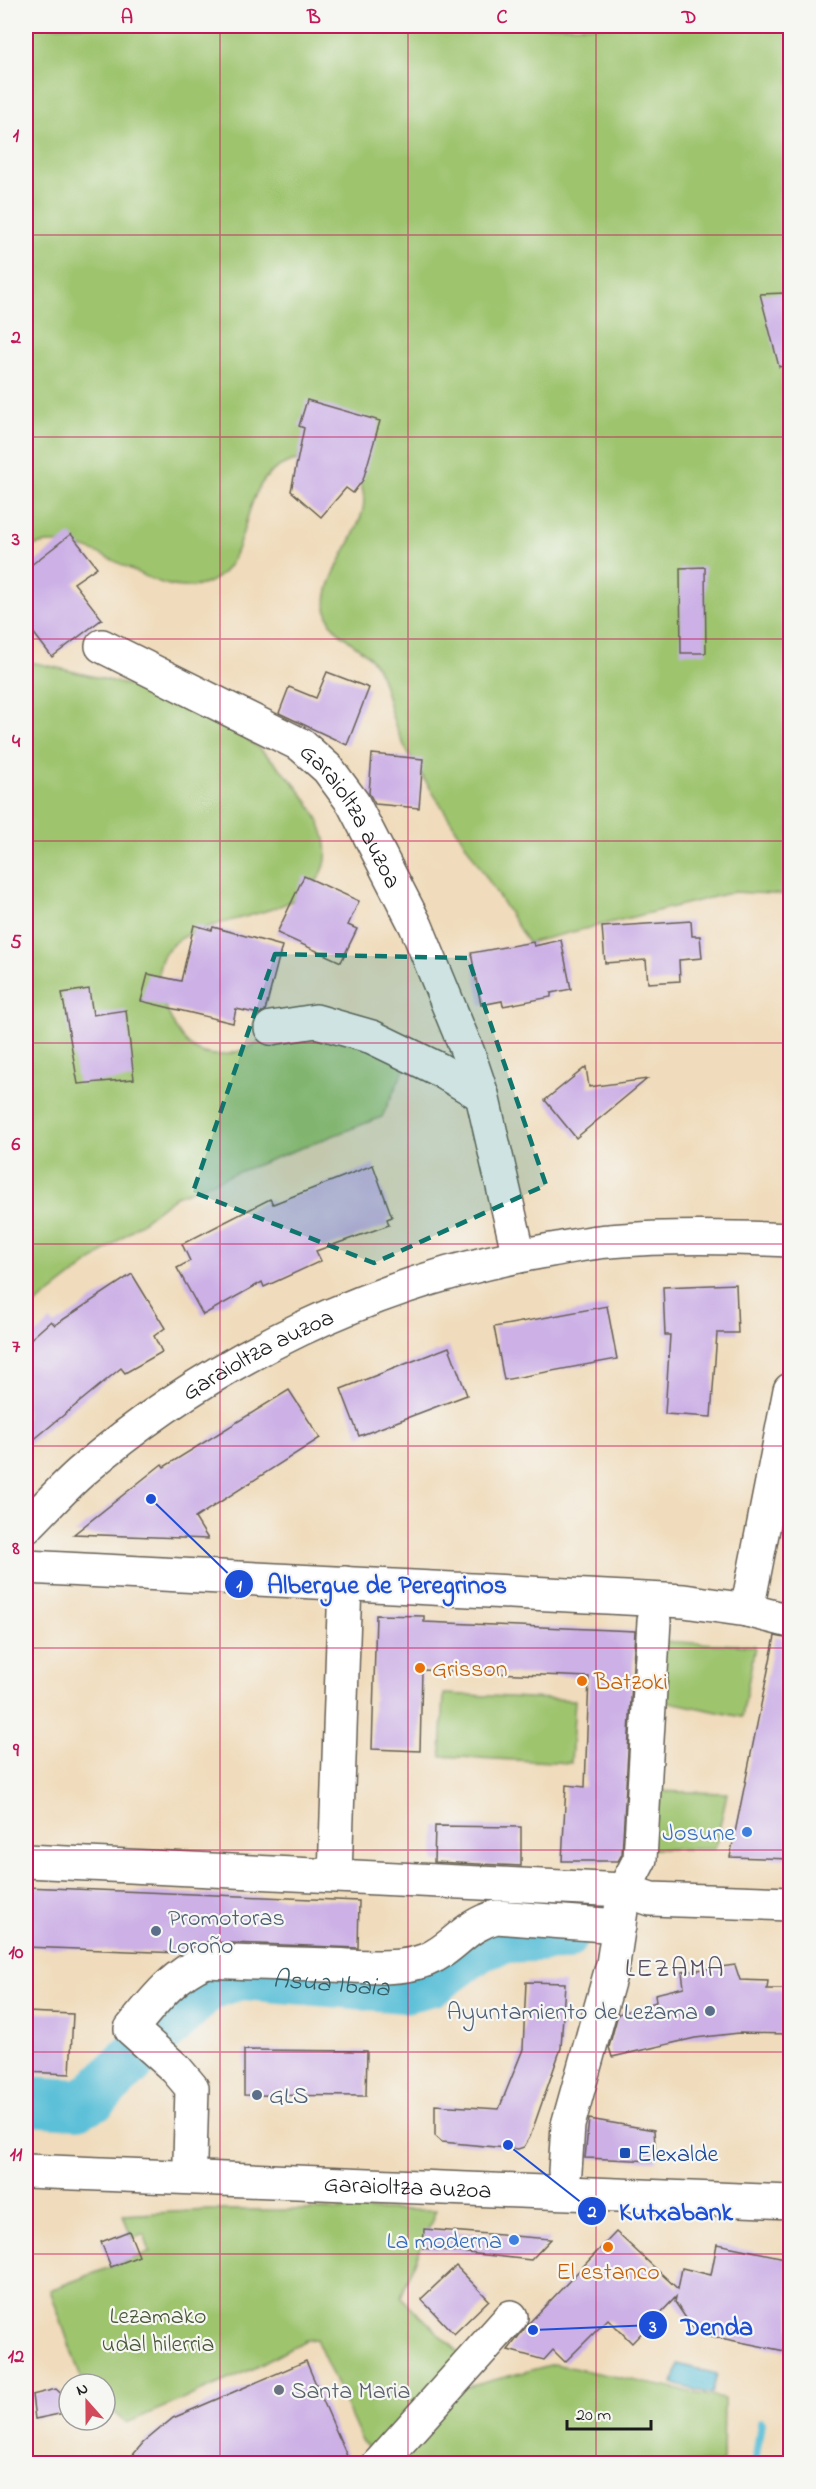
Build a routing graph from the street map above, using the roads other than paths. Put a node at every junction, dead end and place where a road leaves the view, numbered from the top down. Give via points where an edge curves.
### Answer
1 (102, 646) dead end
2 (271, 1028) dead end
3 (482, 1095) junction
4 (790, 1240) edge
5 (519, 1256) junction
6 (790, 1389) edge
7 (29, 1524) edge
8 (26, 1567) edge
9 (58, 1568) junction
10 (345, 1583) junction
11 (747, 1610) junction
12 (654, 1621) dead end
13 (790, 1621) edge
14 (26, 1861) edge
15 (335, 1875) junction
16 (624, 1890) junction
17 (790, 1904) edge
18 (619, 1926) junction
19 (190, 2159) dead end
20 (26, 2171) edge
21 (565, 2171) dead end
22 (790, 2202) edge
23 (512, 2317) dead end
24 (379, 2463) edge

1 - 3 street, Garaioltza auzoa via 301,745 328,769 353,803 416,926
2 - 3 street via 316,1021 372,1037
3 - 5 street, Garaioltza auzoa
4 - 5 street, Garaioltza auzoa via 732,1237 608,1241
5 - 7 street, Garaioltza auzoa via 410,1286 319,1320 231,1366 158,1412 80,1473
6 - 11 street
7 - 9 street, Garaioltza auzoa
8 - 9 street
9 - 10 street
10 - 11 street via 684,1601
10 - 15 street
11 - 13 street
12 - 16 street via 640,1859
14 - 15 street
15 - 16 street
16 - 17 street via 651,1899
16 - 18 street
18 - 19 street via 496,1917 478,1922 447,1948 425,1960 402,1964 206,1961 179,1976 131,2029 192,2088
18 - 21 street via 613,1964 568,2125
20 - 22 street, Garaioltza auzoa
23 - 24 street

